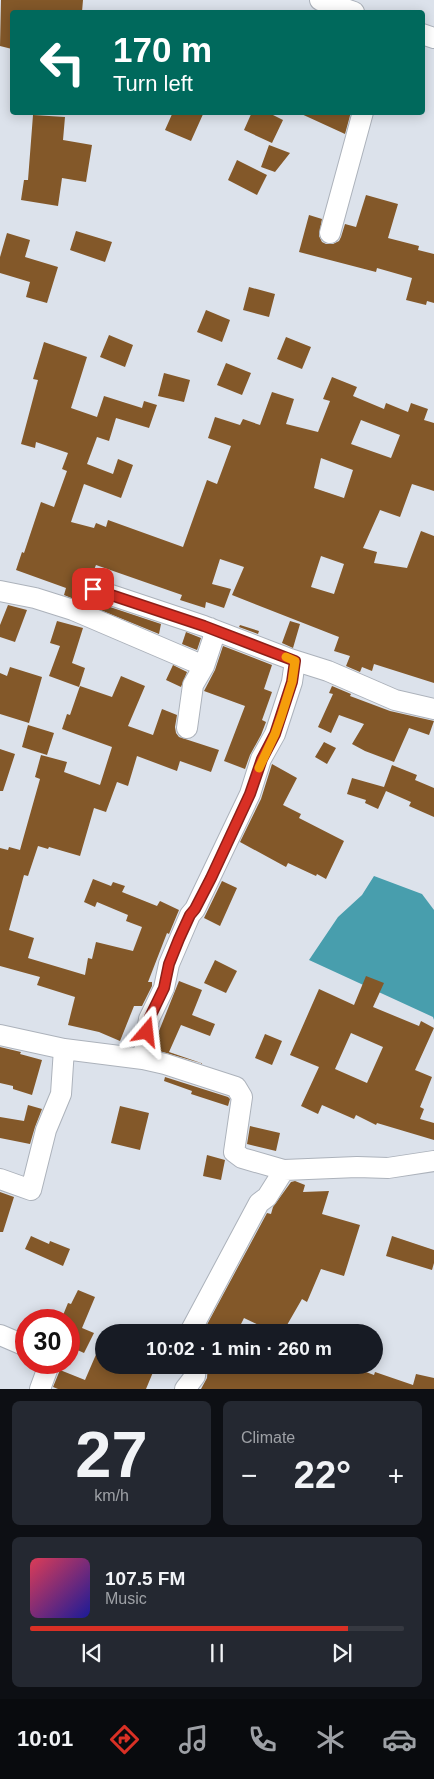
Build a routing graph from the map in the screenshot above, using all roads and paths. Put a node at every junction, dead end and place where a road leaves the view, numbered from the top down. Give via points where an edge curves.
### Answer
1 (320, 0) edge
2 (348, 10) edge
3 (362, 115) edge
4 (330, 233) dead end
5 (93, 589) dead end
6 (0, 591) edge
7 (210, 628) junction
8 (295, 661) junction
9 (204, 666) junction
10 (434, 709) edge
11 (187, 728) dead end
12 (0, 1035) edge
13 (64, 1049) junction
14 (142, 1059) junction
15 (434, 1161) edge
16 (284, 1170) junction
17 (0, 1179) edge
18 (194, 1324) edge
19 (0, 1335) edge
20 (15, 1341) edge
21 (46, 1374) edge
22 (194, 1374) edge
23 (40, 1389) edge
24 (185, 1389) edge

1 - 2 street
3 - 4 street
5 - 7 street
6 - 9 street via 73,610
7 - 8 street
7 - 9 street via 214,636
8 - 10 street via 328,671 395,700
8 - 14 street via 292,682 275,734 169,964 164,988 149,1019
9 - 11 street via 194,685
12 - 13 street
13 - 14 street
13 - 17 street via 61,1094 46,1130 31,1190
14 - 16 street via 236,1087 242,1097 234,1152 242,1158
15 - 16 street via 388,1168
16 - 18 street via 259,1203
19 - 20 street
21 - 23 street
22 - 24 street

